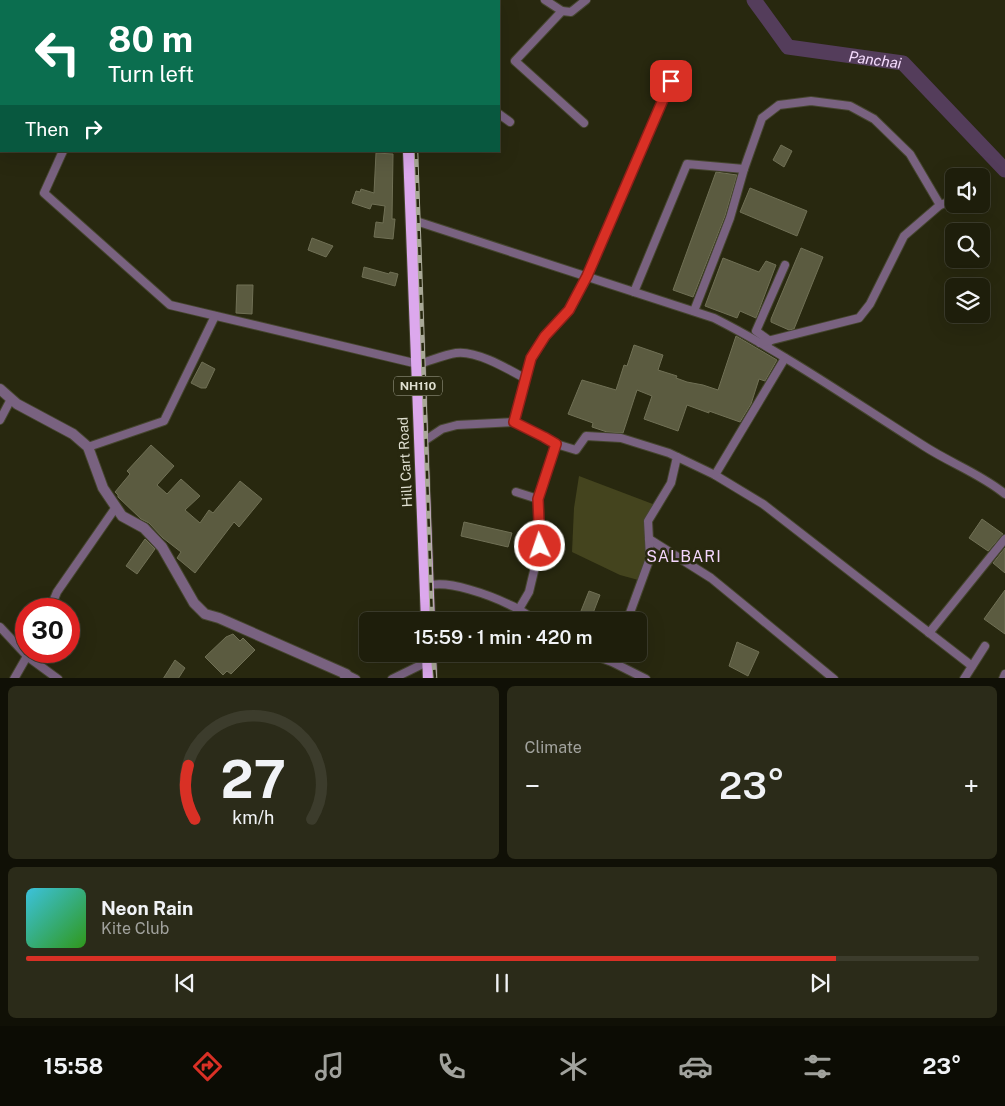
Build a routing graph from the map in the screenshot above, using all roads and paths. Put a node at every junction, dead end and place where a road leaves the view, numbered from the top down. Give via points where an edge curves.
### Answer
1 (545, 0) edge
2 (586, 0) edge
3 (562, 11) junction
4 (677, 67) dead end
5 (500, 115) edge
6 (510, 122) dead end
7 (584, 122) dead end
8 (63, 152) edge
9 (410, 152) edge
10 (744, 169) junction
11 (945, 203) edge
12 (940, 205) junction
13 (412, 222) junction
14 (785, 265) dead end
15 (587, 276) junction
16 (634, 292) junction
17 (694, 311) junction
18 (215, 316) junction
19 (770, 341) junction
20 (760, 343) junction
21 (785, 358) junction
22 (418, 364) junction
23 (526, 379) junction
24 (0, 390) edge
25 (11, 399) junction
26 (0, 420) edge
27 (514, 422) junction
28 (420, 443) junction
29 (556, 444) junction
30 (88, 447) junction
31 (677, 457) junction
32 (715, 475) junction
33 (516, 492) dead end
34 (1005, 494) edge
35 (538, 499) junction
36 (116, 506) junction
37 (649, 539) junction
38 (1005, 539) edge
39 (428, 586) junction
40 (55, 598) edge
41 (518, 609) junction
42 (428, 612) edge
43 (523, 612) edge
44 (630, 612) edge
45 (0, 627) edge
46 (929, 633) junction
47 (15, 641) edge
48 (985, 646) dead end
49 (420, 662) edge
50 (429, 662) edge
51 (620, 662) edge
52 (23, 663) edge
53 (40, 663) edge
54 (972, 666) junction
55 (1005, 674) edge
56 (345, 676) edge
57 (14, 678) edge
58 (58, 678) edge
59 (356, 678) edge
60 (392, 678) edge
61 (430, 678) edge
62 (646, 678) edge
63 (834, 678) edge
64 (964, 678) edge
65 (1003, 678) edge

1 - 3 street
2 - 3 street via 572,12
3 - 7 street via 516,61
4 - 15 street
5 - 6 street
8 - 18 street via 44,193 170,305
9 - 13 highway, Hill Cart Road / NH110
10 - 12 street via 762,118 779,105 811,101 850,106 874,119 910,154
10 - 16 street via 687,164
10 - 17 street via 730,218
11 - 12 street
12 - 19 street via 904,236 870,304 859,318
13 - 15 street
13 - 22 highway, Hill Cart Road / NH110
14 - 19 street via 756,331
15 - 16 street
15 - 23 street via 569,310 536,349
16 - 17 street
17 - 20 street
18 - 22 street
18 - 30 street via 164,421
19 - 20 street
20 - 21 street
21 - 32 street
21 - 34 street
22 - 23 street via 457,353 468,354 484,358
22 - 28 highway, Hill Cart Road / NH110
23 - 27 street
24 - 25 street
25 - 26 street
25 - 30 street via 73,434
27 - 28 street via 457,425 442,429
27 - 29 street
28 - 39 highway, Hill Cart Road / NH110
29 - 31 street via 576,450 586,436 621,438
29 - 35 street
30 - 36 street via 103,488
31 - 32 street
31 - 37 street via 671,483 648,521
32 - 46 street via 763,504
33 - 35 street
35 - 41 street via 540,546 529,592
36 - 40 street
36 - 56 street via 122,516 144,528 162,548 194,603 205,614
37 - 44 street via 650,558
37 - 63 street via 712,578
38 - 46 street
39 - 41 street via 466,589
39 - 42 highway, Hill Cart Road / NH110
41 - 43 street
45 - 47 street
46 - 54 street
48 - 54 street
49 - 60 street
50 - 61 highway
51 - 62 street
52 - 57 street
53 - 58 street
54 - 64 street
55 - 65 street
56 - 59 street

